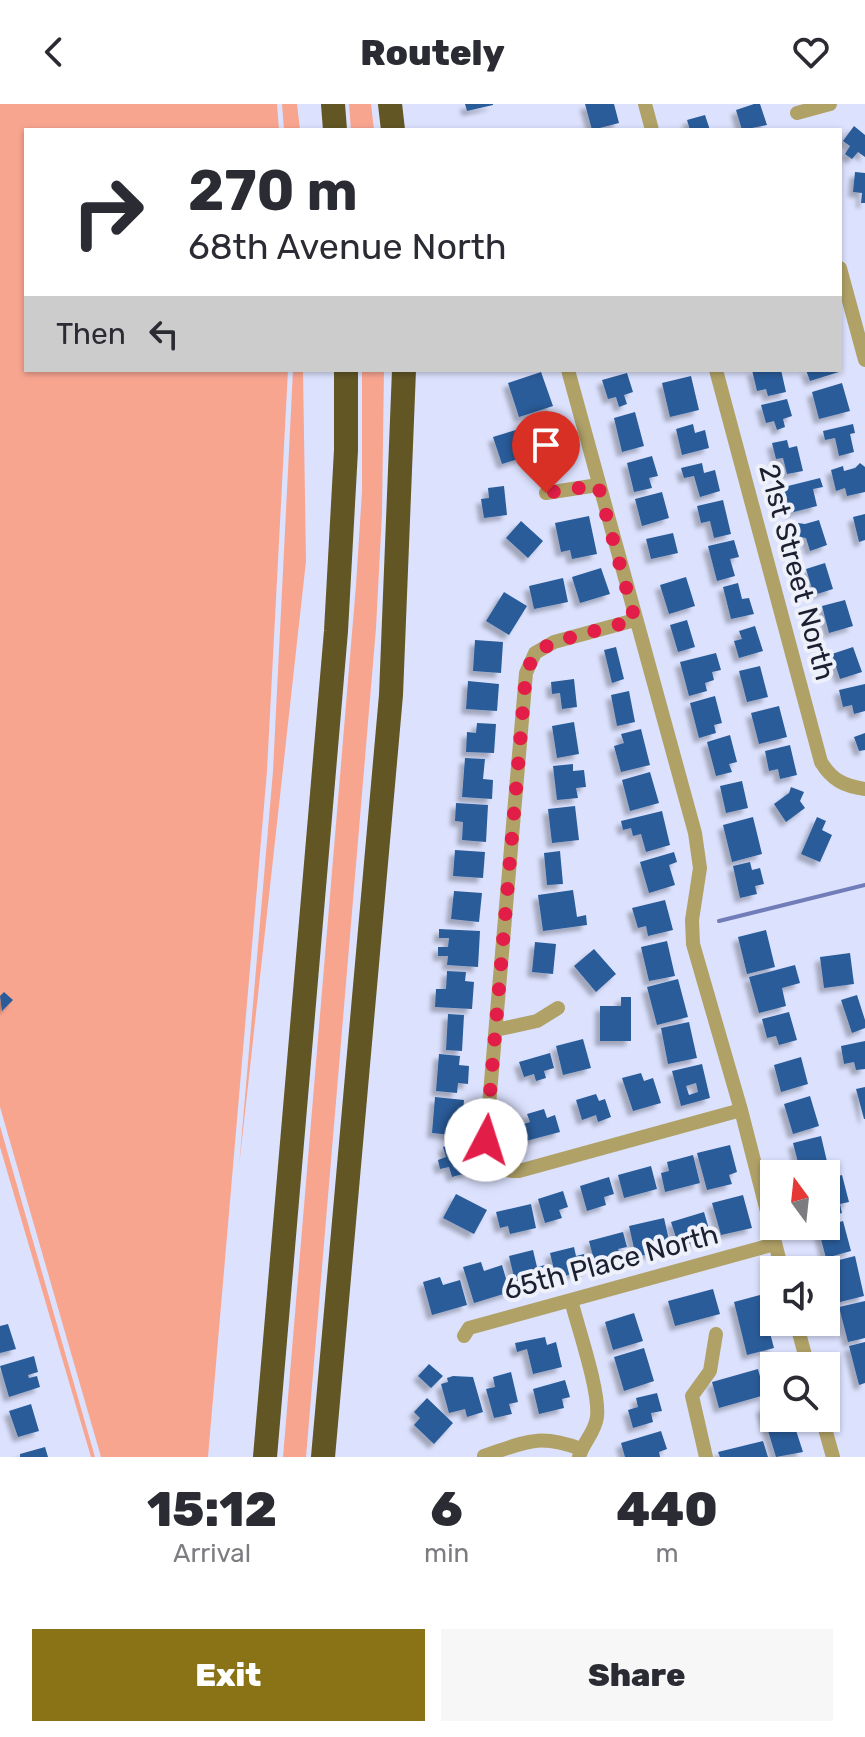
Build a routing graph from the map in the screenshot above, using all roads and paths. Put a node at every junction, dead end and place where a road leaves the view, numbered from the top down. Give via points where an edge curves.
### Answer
1 (333, 104) edge
2 (390, 104) edge
3 (645, 104) edge
4 (830, 104) edge
5 (796, 109) edge
6 (335, 128) edge
7 (393, 128) edge
8 (651, 128) edge
9 (842, 275) edge
10 (865, 360) edge
11 (346, 372) edge
12 (404, 372) edge
13 (569, 372) edge
14 (717, 372) edge
15 (598, 485) junction
16 (546, 493) dead end
17 (635, 620) junction
18 (865, 789) edge
19 (558, 1008) dead end
20 (496, 1030) junction
21 (741, 1110) junction
22 (775, 1244) junction
23 (778, 1256) edge
24 (571, 1300) junction
25 (716, 1334) dead end
26 (464, 1336) dead end
27 (826, 1432) edge
28 (580, 1453) edge
29 (484, 1456) edge
30 (265, 1457) edge
31 (323, 1457) edge
32 (706, 1457) edge
33 (833, 1457) edge

1 - 6 highway
2 - 7 highway
3 - 8 street
4 - 5 street
9 - 10 street
11 - 30 highway via 336,631
12 - 31 highway via 391,695
13 - 15 street
14 - 18 street, 21st Street North via 821,762 839,782
15 - 16 street
15 - 17 street
17 - 20 street via 554,642 535,653 526,673
17 - 21 street via 695,833 700,868 693,944
19 - 20 street via 537,1021
20 - 21 street via 486,1140 494,1162 506,1172
21 - 22 street
22 - 23 street
22 - 24 street, 65th Place North
24 - 26 street, 65th Place North via 469,1328
24 - 28 street via 597,1402 594,1430
25 - 32 street via 710,1371 692,1396
27 - 33 street
28 - 29 street via 557,1440 532,1440

